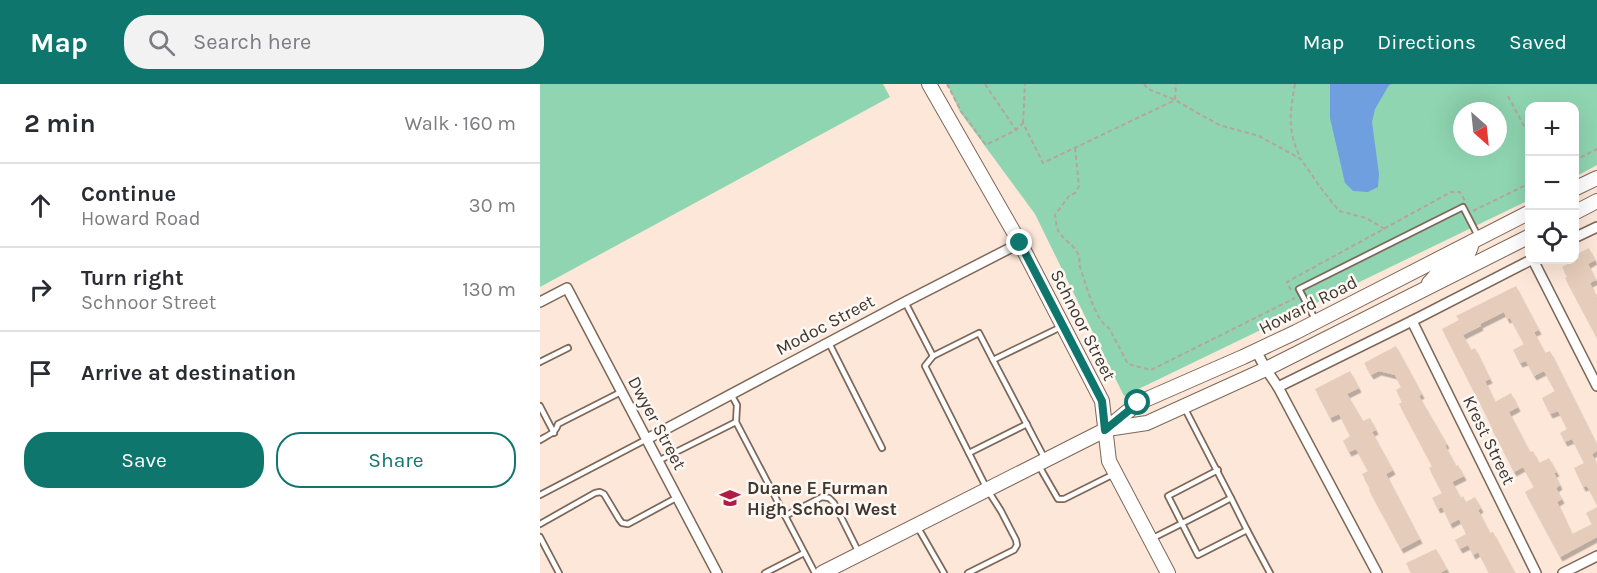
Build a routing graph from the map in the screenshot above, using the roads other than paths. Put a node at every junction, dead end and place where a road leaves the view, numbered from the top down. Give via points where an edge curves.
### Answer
1 (929, 84) edge
2 (1597, 178) edge
3 (1579, 187) edge
4 (1597, 201) edge
5 (1579, 211) edge
6 (1525, 215) edge
7 (1597, 227) edge
8 (1579, 236) edge
9 (1525, 239) edge
10 (1476, 240) junction
11 (1020, 243) junction
12 (1525, 264) edge
13 (1534, 264) edge
14 (1422, 291) junction
15 (540, 302) edge
16 (905, 302) junction
17 (1316, 321) junction
18 (1412, 321) junction
19 (1063, 326) junction
20 (828, 342) junction
21 (568, 348) dead end
22 (1256, 351) junction
23 (933, 356) junction
24 (993, 360) junction
25 (540, 362) edge
26 (1266, 369) junction
27 (1597, 386) edge
28 (1278, 387) junction
29 (622, 392) junction
30 (731, 394) junction
31 (540, 406) edge
32 (1184, 406) junction
33 (736, 422) junction
34 (1027, 424) junction
35 (1105, 430) junction
36 (554, 433) junction
37 (647, 439) junction
38 (540, 440) edge
39 (882, 448) dead end
40 (969, 453) junction
41 (658, 461) junction
42 (1042, 462) junction
43 (1218, 470) junction
44 (1116, 473) junction
45 (987, 489) junction
46 (540, 495) edge
47 (678, 498) junction
48 (1231, 498) junction
49 (785, 516) junction
50 (540, 524) edge
51 (1182, 524) junction
52 (917, 525) junction
53 (1248, 530) junction
54 (540, 537) edge
55 (1150, 539) junction
56 (804, 553) junction
57 (859, 554) junction
58 (1597, 556) edge
59 (559, 573) edge
60 (717, 573) edge
61 (765, 573) edge
62 (815, 573) edge
63 (822, 573) edge
64 (944, 573) edge
65 (968, 573) edge
66 (1168, 573) edge
67 (1270, 573) edge
68 (1377, 573) edge
69 (1536, 573) edge
70 (1563, 573) edge

1 - 11 main road, Schnoor Street
2 - 3 main road
4 - 5 main road
6 - 10 main road, Howard Road
7 - 8 street
9 - 14 main road, Howard Road
10 - 14 main road via 1461,260 1442,270
10 - 17 main road, Howard Road
10 - 17 lane via 1463,207 1299,289
11 - 16 street, Modoc Street
11 - 19 main road, Schnoor Street
12 - 18 street
13 - 27 street
14 - 26 main road, Howard Road
15 - 29 street, Dwyer Street via 567,288
16 - 20 street, Modoc Street
16 - 23 lane
17 - 22 main road, Howard Road
18 - 28 street
18 - 69 street, Krest Street
19 - 24 lane
19 - 35 main road, Schnoor Street via 1102,401
20 - 30 street, Modoc Street
20 - 39 lane
21 - 25 lane
22 - 26 street
22 - 35 main road, Howard Road via 1138,403
23 - 24 lane via 979,333
23 - 40 lane via 926,366
24 - 34 lane
26 - 28 street
26 - 32 main road, Howard Road
28 - 68 street
29 - 36 lane via 558,424
29 - 37 street, Dwyer Street
30 - 33 lane via 737,405
30 - 37 street, Modoc Street
31 - 36 lane
32 - 35 main road, Howard Road via 1147,423
32 - 43 lane
33 - 41 lane
33 - 49 lane
34 - 40 lane
34 - 42 lane
35 - 42 main road, Howard Road
35 - 44 main road, Schnoor Street via 1109,461
36 - 38 lane
37 - 41 street, Dwyer Street
37 - 46 lane
40 - 45 lane
41 - 47 street, Dwyer Street
42 - 44 lane via 1058,499
42 - 45 main road, Howard Road
43 - 48 lane
43 - 51 lane via 1168,496
44 - 55 main road, Schnoor Street
45 - 52 main road, Howard Road
45 - 65 lane via 1017,545
47 - 50 lane via 628,524 622,523 600,492
47 - 60 street, Dwyer Street
48 - 51 lane
48 - 53 lane
49 - 56 lane
49 - 57 lane via 822,497 830,498
51 - 53 lane via 1198,555
51 - 55 lane
52 - 57 main road, Howard Road
52 - 64 lane
53 - 67 lane
54 - 59 lane
55 - 66 main road, Schnoor Street
56 - 61 lane
56 - 62 lane
57 - 63 main road, Howard Road
58 - 70 street

